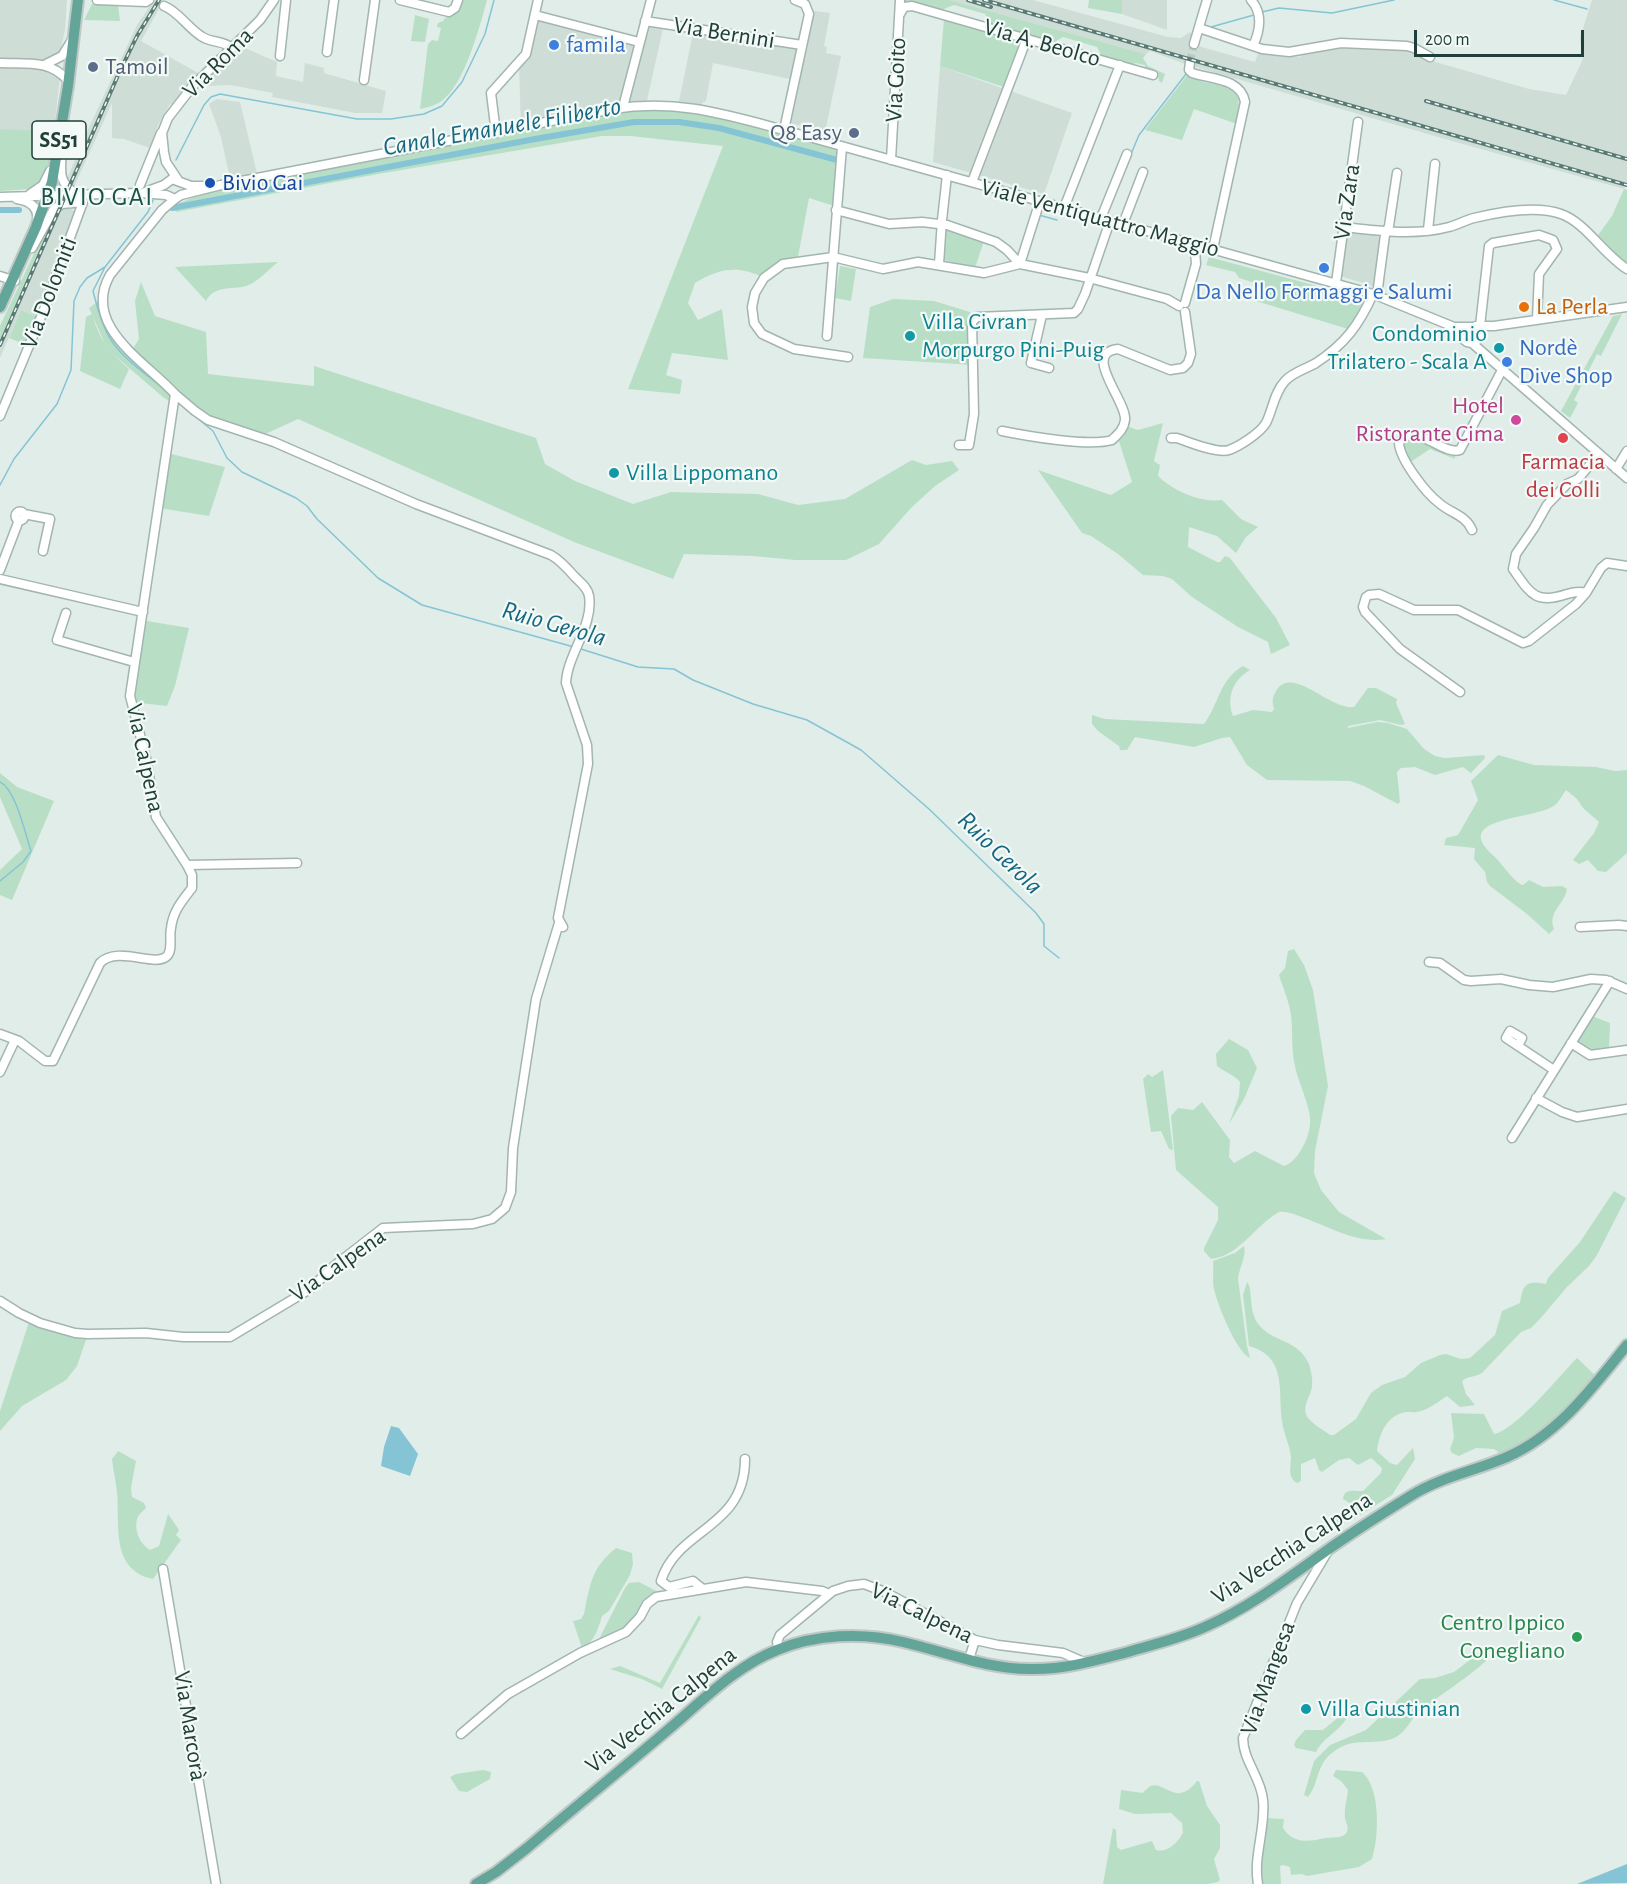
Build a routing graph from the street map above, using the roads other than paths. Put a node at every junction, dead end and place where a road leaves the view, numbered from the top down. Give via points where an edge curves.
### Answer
1 (78, 0) edge
2 (97, 0) edge
3 (149, 0) edge
4 (274, 0) edge
5 (286, 0) edge
6 (334, 0) edge
7 (375, 0) edge
8 (400, 0) edge
9 (458, 0) edge
10 (538, 0) edge
11 (651, 0) edge
12 (795, 0) edge
13 (900, 0) edge
14 (1207, 0) edge
15 (1251, 0) edge
16 (164, 6) dead end
17 (900, 14) junction
18 (535, 15) junction
19 (645, 21) junction
20 (1199, 28) junction
21 (74, 37) junction
22 (1028, 38) junction
23 (639, 42) junction
24 (1194, 44) tunnel mouth
25 (802, 45) junction
26 (1253, 46) junction
27 (232, 48) junction
28 (327, 52) dead end
29 (280, 56) dead end
30 (1430, 57) dead end
31 (1190, 62) dead end
32 (0, 63) edge
33 (56, 65) junction
34 (1120, 65) junction
35 (70, 67) junction
36 (1153, 75) dead end
37 (364, 80) dead end
38 (68, 83) junction
39 (623, 107) junction
40 (1358, 122) dead end
41 (163, 127) junction
42 (784, 130) junction
43 (496, 133) junction
44 (842, 147) junction
45 (60, 150) junction
46 (1127, 154) dead end
47 (891, 160) junction
48 (166, 162) junction
49 (1435, 164) dead end
50 (1143, 172) dead end
51 (1397, 173) dead end
52 (947, 176) junction
53 (179, 181) junction
54 (972, 182) junction
55 (165, 183) junction
56 (220, 185) junction
57 (140, 189) junction
58 (51, 195) junction
59 (25, 196) junction
60 (172, 196) junction
61 (4, 197) edge
62 (81, 198) junction
63 (1040, 201) junction
64 (1064, 208) junction
65 (836, 210) junction
66 (1106, 219) junction
67 (942, 224) junction
68 (1123, 224) junction
69 (36, 227) junction
70 (1344, 227) junction
71 (1428, 230) junction
72 (1386, 232) junction
73 (1206, 247) junction
74 (833, 257) junction
75 (23, 264) junction
76 (939, 264) junction
77 (1020, 264) junction
78 (1627, 269) edge
79 (0, 276) edge
80 (1089, 278) junction
81 (13, 280) junction
82 (1336, 283) junction
83 (1375, 294) junction
84 (1183, 307) junction
85 (1627, 307) edge
86 (0, 309) edge
87 (1042, 315) junction
88 (1430, 317) junction
89 (1537, 319) junction
90 (1480, 330) junction
91 (827, 336) dead end
92 (848, 357) dead end
93 (1049, 368) dead end
94 (1502, 370) junction
95 (175, 397) junction
96 (0, 416) edge
97 (1002, 431) dead end
98 (1171, 438) dead end
99 (958, 445) dead end
100 (1627, 450) edge
101 (1599, 454) junction
102 (1616, 469) junction
103 (1627, 478) edge
104 (1472, 530) dead end
105 (43, 551) dead end
106 (1627, 566) edge
107 (0, 570) edge
108 (0, 579) edge
109 (1586, 593) junction
110 (142, 612) junction
111 (66, 613) dead end
112 (134, 662) junction
113 (1460, 692) dead end
114 (297, 863) dead end
115 (187, 865) junction
116 (1627, 926) edge
117 (1580, 927) dead end
118 (1429, 962) dead end
119 (1610, 981) junction
120 (1627, 989) edge
121 (0, 1034) edge
122 (15, 1040) junction
123 (1571, 1043) junction
124 (1518, 1046) dead end
125 (1627, 1050) edge
126 (1554, 1070) junction
127 (0, 1072) edge
128 (1536, 1098) junction
129 (1627, 1109) edge
130 (1512, 1138) dead end
131 (0, 1301) edge
132 (1627, 1345) edge
133 (745, 1459) dead end
134 (1329, 1549) junction
135 (163, 1569) dead end
136 (703, 1586) junction
137 (829, 1594) junction
138 (975, 1640) junction
139 (779, 1649) junction
140 (969, 1659) junction
141 (1086, 1664) junction
142 (461, 1734) dead end
143 (216, 1884) edge
144 (476, 1884) edge
145 (1258, 1884) edge

1 - 21 main road, SS51
2 - 3 street
4 - 27 street, Via Roma
5 - 29 street
6 - 28 street
7 - 37 street
8 - 9 street via 449,12 456,8
10 - 18 street
11 - 19 street
12 - 25 street via 808,10
13 - 17 street, Via Goito
14 - 20 street
15 - 26 street via 1257,6 1259,19
16 - 27 street via 201,36
17 - 22 street, Via A. Beolco via 904,7 912,6
17 - 47 street, Via Goito
18 - 23 street
18 - 43 street via 526,54 491,93
19 - 23 street
19 - 25 street, Via Bernini
20 - 24 street
20 - 26 street
21 - 33 street
21 - 35 main road, SS51
22 - 34 street, Via A. Beolco
22 - 54 street
23 - 39 street
25 - 42 street
26 - 30 street via 1289,52 1341,43 1407,46
27 - 41 street, Via Roma via 192,87
31 - 73 street via 1190,72 1234,85 1245,102
32 - 33 street
33 - 35 street via 64,71
33 - 38 street
34 - 36 street, Via A. Beolco
34 - 64 street
35 - 38 main road, SS51
38 - 45 main road, SS51
39 - 42 street, Viale Ventiquattro Maggio via 700,108
39 - 43 street, Viale Ventiquattro Maggio
40 - 70 street, Via Zara
41 - 48 street
41 - 57 street, Via Roma
42 - 44 street, Viale Ventiquattro Maggio
43 - 56 street, Viale Ventiquattro Maggio
44 - 47 street, Viale Ventiquattro Maggio
44 - 65 street
45 - 58 main road, SS51
45 - 59 street via 44,185
45 - 62 street via 62,182
46 - 66 street
47 - 52 street, Viale Ventiquattro Maggio
48 - 53 street
48 - 55 street
49 - 71 street
50 - 68 street
51 - 72 street
52 - 54 street, Viale Ventiquattro Maggio
52 - 67 street
53 - 55 street
53 - 56 street via 194,186
53 - 60 street via 183,187
54 - 63 street, Viale Ventiquattro Maggio
55 - 57 street
55 - 60 street via 164,190
56 - 60 street
57 - 60 street
57 - 62 street
58 - 59 street
58 - 62 street
58 - 69 main road, SS51
58 - 75 main road, SS51
59 - 61 street
60 - 95 street, Via Calpena via 110,275 102,297 108,319 121,342
61 - 69 street via 32,204 38,216
62 - 75 street via 54,209
62 - 96 street, Via Dolomiti via 43,312
63 - 64 street, Viale Ventiquattro Maggio
63 - 77 street
64 - 66 street, Viale Ventiquattro Maggio
65 - 67 street via 889,224
65 - 74 street
66 - 68 street, Viale Ventiquattro Maggio
66 - 80 street
67 - 76 street
67 - 77 street via 996,242
68 - 73 street, Viale Ventiquattro Maggio
69 - 81 main road, SS51
70 - 72 street
70 - 82 street, Via Zara
71 - 72 street
71 - 78 street via 1510,213 1563,214
72 - 83 street
73 - 82 street, Viale Ventiquattro Maggio
73 - 84 street via 1196,251
74 - 76 street via 883,269 912,262
74 - 91 street
74 - 92 street via 783,264 772,271 755,293 753,323 779,344
75 - 81 main road, SS51
76 - 77 street via 984,273
77 - 80 street
79 - 81 street
80 - 84 street
80 - 87 street via 1074,313
81 - 86 main road, SS51
82 - 83 street, Viale Ventiquattro Maggio
83 - 88 street, Viale Ventiquattro Maggio
83 - 98 street via 1343,343 1282,384 1261,429 1227,451
84 - 97 street via 1191,354 1183,368 1170,370 1118,349 1104,356 1104,370 1125,413 1124,425 1112,440 1065,440
85 - 89 street
87 - 93 street via 1031,363
87 - 99 street via 974,319 973,421 969,445
88 - 90 street via 1454,327
88 - 90 street via 1463,338 1463,332
89 - 90 street
89 - 90 street via 1539,274 1556,252 1556,244 1539,235 1489,246
90 - 94 street via 1482,351
94 - 101 street
94 - 104 street via 1461,450 1452,451 1412,434 1399,443 1401,454 1424,488 1438,503 1461,516
95 - 110 street, Via Calpena
95 - 131 street, Via Calpena via 208,420 274,442 396,496 524,543 555,558 589,597 566,683 587,745 588,764 558,918 561,925 536,999 513,1148 511,1192 504,1208 492,1219 473,1224 383,1228 310,1289 230,1337 75,1333 40,1323
100 - 102 street
101 - 102 street
101 - 109 street via 1578,479 1567,484 1547,505 1513,564 1533,596 1546,599
102 - 103 street
105 - 107 street via 50,519 22,517
106 - 109 street via 1610,562 1603,565
108 - 110 street
109 - 113 street via 1523,643 1458,610 1414,610 1385,596 1366,597 1365,612 1390,640
110 - 112 street, Via Calpena
111 - 112 street via 57,640
112 - 115 street, Via Calpena via 130,696 147,758 156,817
114 - 115 street
115 - 122 street via 192,888 174,913 167,956 104,959 53,1061 45,1061
116 - 117 street
118 - 119 street via 1440,963 1471,981 1501,979 1553,987 1588,979
119 - 120 street
119 - 123 street
121 - 122 street
122 - 127 street
123 - 125 street via 1590,1055
123 - 126 street
124 - 126 street
126 - 128 street
128 - 129 street via 1577,1117
128 - 130 street
132 - 134 main road, Via Vecchia Calpena via 1561,1421 1532,1444 1415,1493
133 - 136 street via 738,1491 727,1512 679,1552 661,1581 669,1587 693,1581
134 - 141 main road, Via Vecchia Calpena via 1268,1592 1207,1626
134 - 145 street, Via Mangesa via 1296,1603 1243,1738 1245,1756 1263,1799
135 - 143 street, Via Marcorà
136 - 137 street via 746,1582
136 - 142 street via 653,1598 626,1632 508,1694
137 - 138 street, Via Calpena via 857,1584 871,1586
137 - 139 street, Via Calpena via 780,1635
138 - 140 street
138 - 141 street, Via Calpena via 1063,1653
139 - 140 main road, Via Vecchia Calpena via 819,1639 864,1636 901,1641
139 - 144 main road, Via Vecchia Calpena via 729,1679 527,1848
140 - 141 main road, Via Vecchia Calpena via 1032,1670

